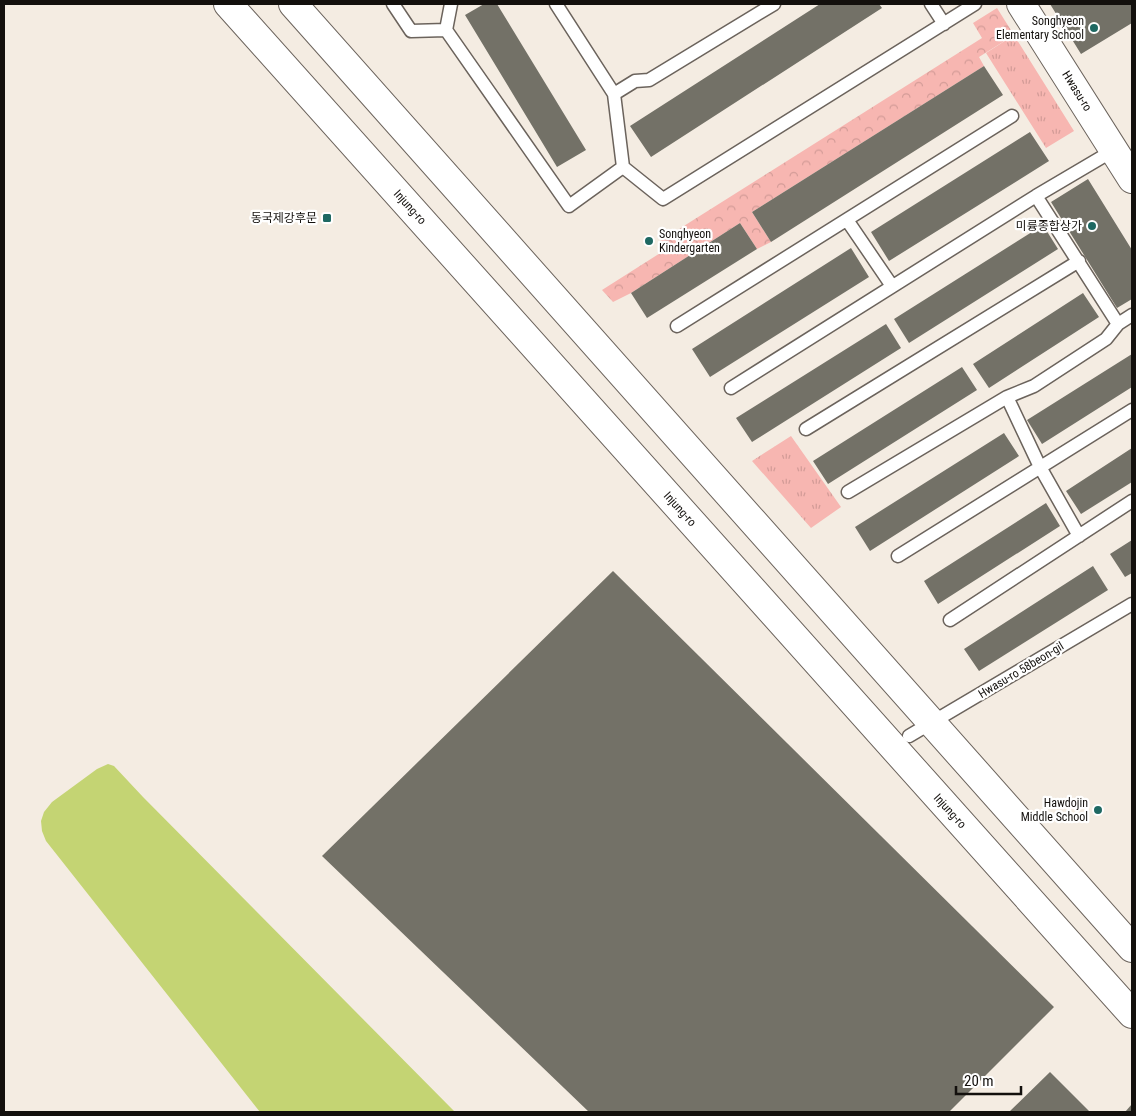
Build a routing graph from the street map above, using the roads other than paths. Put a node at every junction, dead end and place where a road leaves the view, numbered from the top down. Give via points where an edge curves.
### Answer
1 (228, 4) edge
2 (292, 4) edge
3 (393, 4) edge
4 (452, 4) edge
5 (556, 4) edge
6 (774, 4) edge
7 (931, 4) edge
8 (975, 4) edge
9 (1021, 4) edge
10 (944, 24) junction
11 (446, 30) junction
12 (614, 94) junction
13 (1012, 116) dead end
14 (1114, 150) junction
15 (623, 168) junction
16 (1132, 179) edge
17 (1036, 196) junction
18 (847, 220) junction
19 (1078, 261) junction
20 (892, 286) junction
21 (1132, 316) edge
22 (1118, 324) junction
23 (677, 326) dead end
24 (731, 388) dead end
25 (1007, 397) junction
26 (1132, 410) edge
27 (806, 429) dead end
28 (1040, 467) junction
29 (848, 492) dead end
30 (1132, 501) edge
31 (1079, 536) junction
32 (898, 556) dead end
33 (1132, 604) edge
34 (950, 620) dead end
35 (920, 729) junction
36 (1132, 948) edge
37 (1132, 1014) edge

1 - 37 main road, Injung-ro
2 - 35 main road
3 - 11 lane via 411,31
4 - 11 lane
5 - 12 lane
6 - 12 lane via 649,80 637,75
7 - 10 lane
8 - 10 lane
9 - 14 main road, Hwasu-ro
10 - 15 lane via 663,199
11 - 15 lane via 569,206
12 - 15 lane
13 - 18 lane
14 - 16 main road, Hwasu-ro
14 - 17 lane
17 - 19 lane
17 - 20 lane
18 - 20 lane
18 - 23 lane
19 - 22 lane
19 - 27 lane
20 - 24 lane
21 - 22 lane
22 - 25 lane via 1106,339 1034,386
25 - 28 lane
25 - 29 lane
26 - 28 lane
28 - 31 lane
28 - 32 lane
30 - 31 lane
31 - 34 lane
33 - 35 lane, Hwasu-ro 58beon-gil
35 - 36 main road

